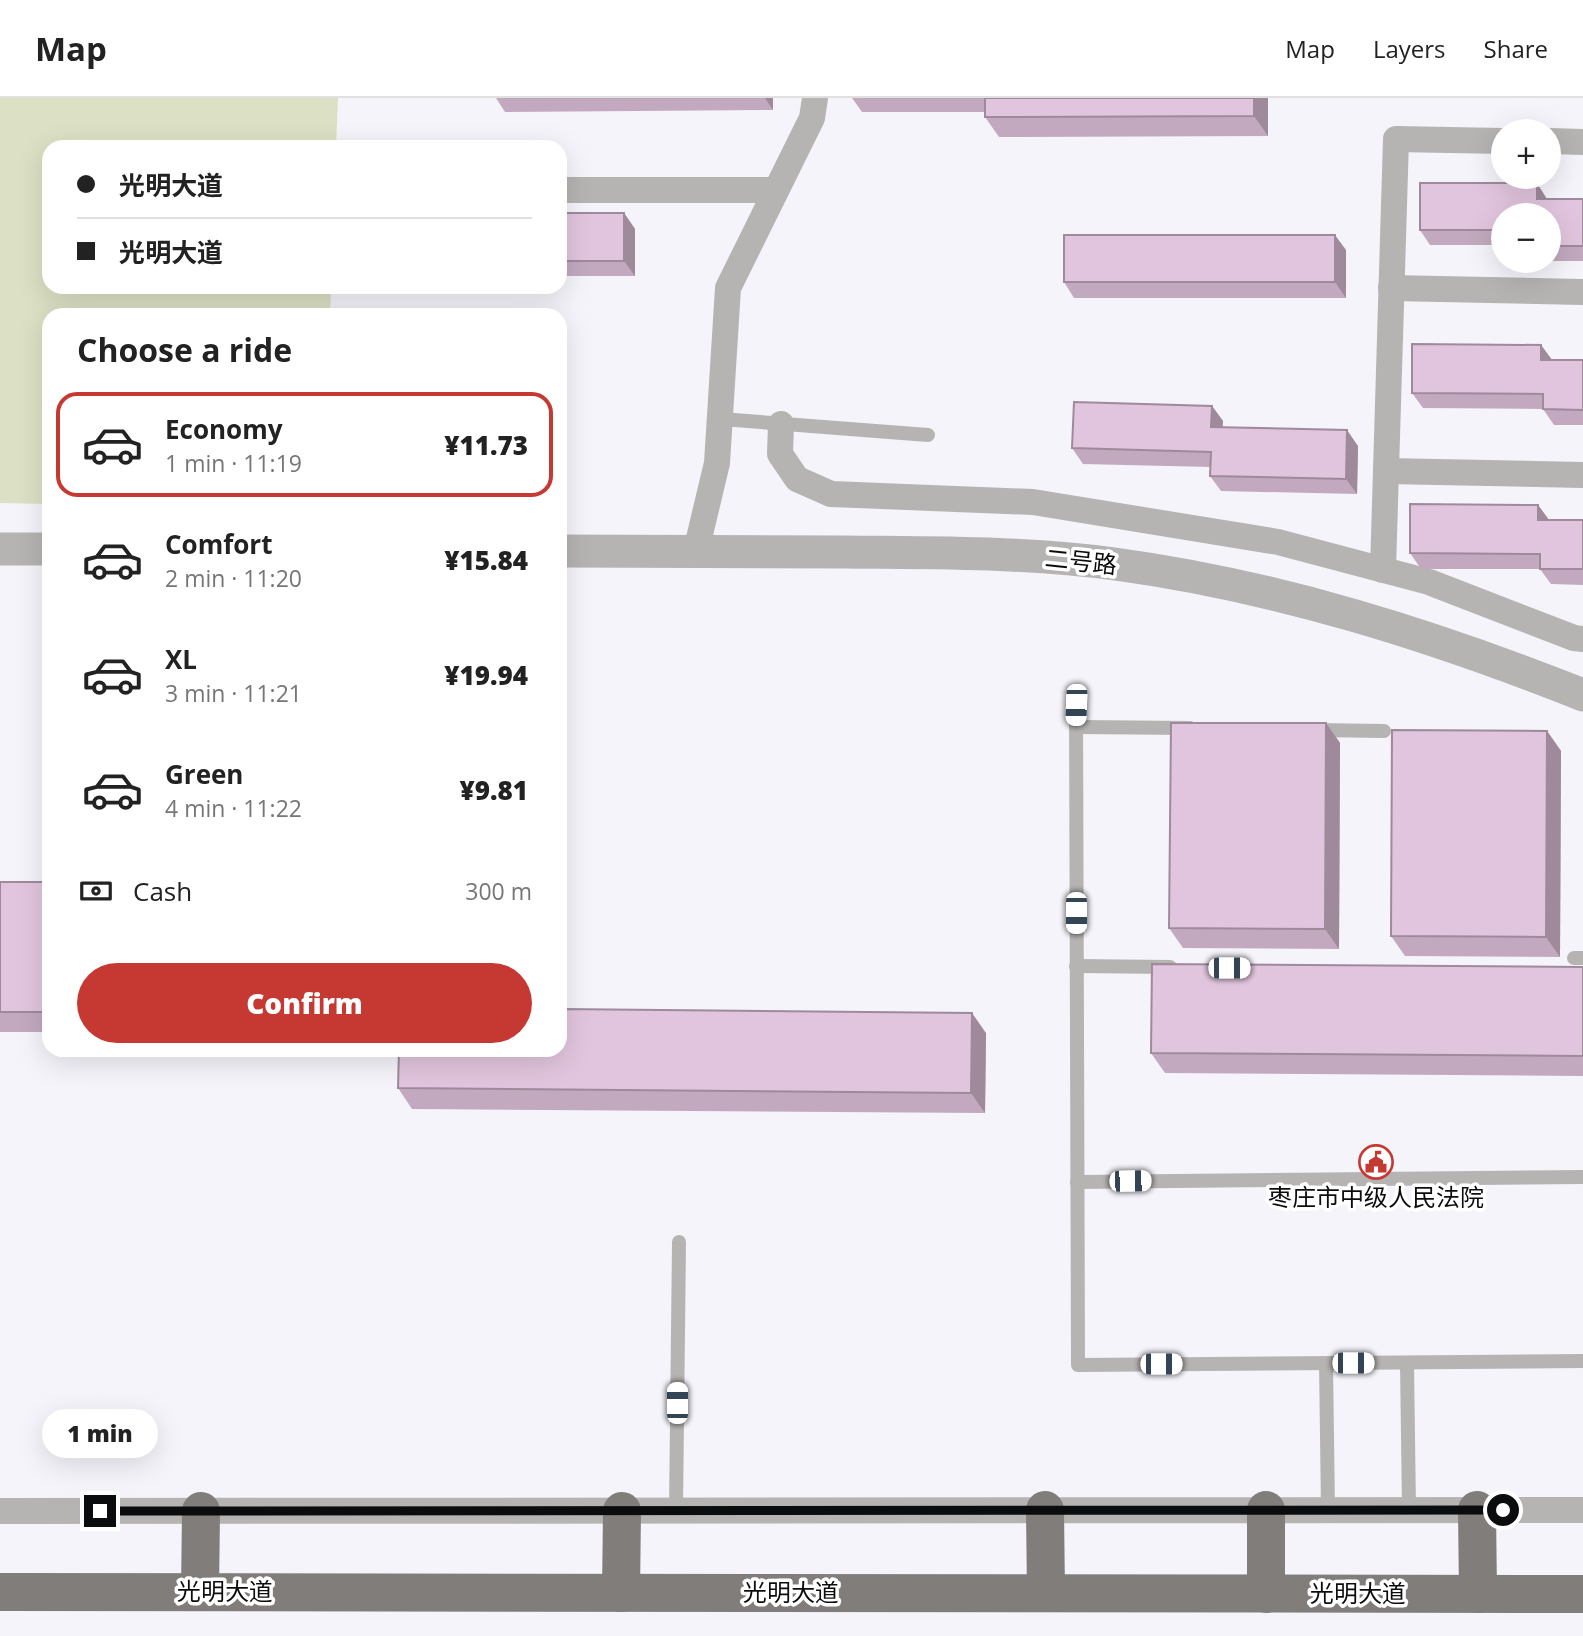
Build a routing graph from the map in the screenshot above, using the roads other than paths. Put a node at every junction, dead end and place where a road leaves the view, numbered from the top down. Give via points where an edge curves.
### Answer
1 (815, 98) edge
2 (1491, 141) edge
3 (1561, 141) edge
4 (1583, 142) edge
5 (567, 190) edge
6 (776, 190) junction
7 (1391, 288) junction
8 (1583, 292) edge
9 (721, 419) junction
10 (781, 424) junction
11 (928, 435) dead end
12 (1386, 471) junction
13 (1583, 475) edge
14 (0, 549) edge
15 (42, 549) edge
16 (567, 551) edge
17 (695, 551) junction
18 (1383, 570) junction
19 (1583, 639) edge
20 (1583, 695) edge
21 (1076, 705) dead end
22 (1076, 727) junction
23 (1210, 728) edge
24 (1304, 730) edge
25 (1384, 730) dead end
26 (1076, 966) junction
27 (1183, 967) edge
28 (1583, 1177) edge
29 (1077, 1182) junction
30 (678, 1242) dead end
31 (1583, 1361) edge
32 (1326, 1363) junction
33 (1407, 1363) junction
34 (1045, 1510) junction
35 (1266, 1510) junction
36 (1328, 1510) junction
37 (1409, 1510) junction
38 (1477, 1510) junction
39 (1583, 1510) edge
40 (0, 1511) edge
41 (201, 1511) junction
42 (622, 1511) junction
43 (676, 1511) junction
44 (0, 1592) edge
45 (200, 1592) junction
46 (621, 1592) junction
47 (1046, 1593) junction
48 (1266, 1594) junction
49 (1478, 1594) junction
50 (1583, 1594) edge

1 - 6 street via 813,118
2 - 7 street via 1396,139
3 - 4 street
5 - 6 street
6 - 9 street via 728,288
7 - 8 street
7 - 12 street
9 - 10 lane
9 - 17 street via 717,463
10 - 11 lane
10 - 18 street via 780,454 797,479 831,494 1032,502 1278,542
12 - 13 street
12 - 18 street
14 - 15 street
16 - 17 street, 二号路
17 - 20 street, 二号路 via 991,553 1115,564 1244,587 1381,622
18 - 19 street via 1429,582
21 - 22 lane
22 - 23 lane
22 - 26 lane
24 - 25 lane
26 - 27 lane
26 - 29 lane
28 - 29 lane
29 - 32 lane via 1078,1365
30 - 43 lane
31 - 33 lane
32 - 33 lane
32 - 36 lane
33 - 37 lane
34 - 35 street
34 - 43 street
34 - 47 main road
35 - 36 street
35 - 48 main road
36 - 37 street
37 - 38 street
38 - 39 street
38 - 49 main road
40 - 41 street
41 - 42 street
41 - 45 main road
42 - 43 street
42 - 46 main road
44 - 45 main road, 光明大道
45 - 46 main road, 光明大道
46 - 47 main road, 光明大道
47 - 48 main road, 光明大道
48 - 49 main road, 光明大道
49 - 50 main road, 光明大道

